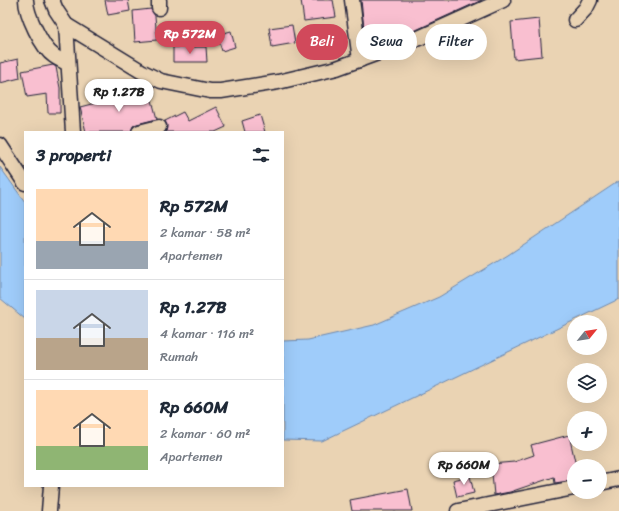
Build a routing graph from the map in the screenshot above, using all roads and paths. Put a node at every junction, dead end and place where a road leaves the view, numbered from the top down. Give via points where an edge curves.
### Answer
1 (26, 0) edge
2 (52, 0) edge
3 (352, 0) edge
4 (503, 0) edge
5 (590, 0) edge
6 (575, 20) dead end
7 (66, 25) junction
8 (356, 30) edge
9 (417, 39) edge
10 (360, 60) edge
11 (68, 64) junction
12 (159, 127) dead end
13 (73, 131) edge
14 (143, 131) edge
15 (0, 145) edge
16 (24, 181) edge
17 (619, 479) edge
18 (607, 482) edge
19 (51, 487) edge
20 (567, 489) edge
21 (49, 511) edge
22 (458, 511) edge

1 - 11 street via 28,13 41,39 53,56
2 - 7 street
3 - 8 street
4 - 9 street
5 - 6 street
7 - 10 street via 161,81 210,91 278,82 324,72
7 - 11 street
11 - 13 street
12 - 14 street
15 - 16 street
17 - 18 street
19 - 21 street
20 - 22 street

